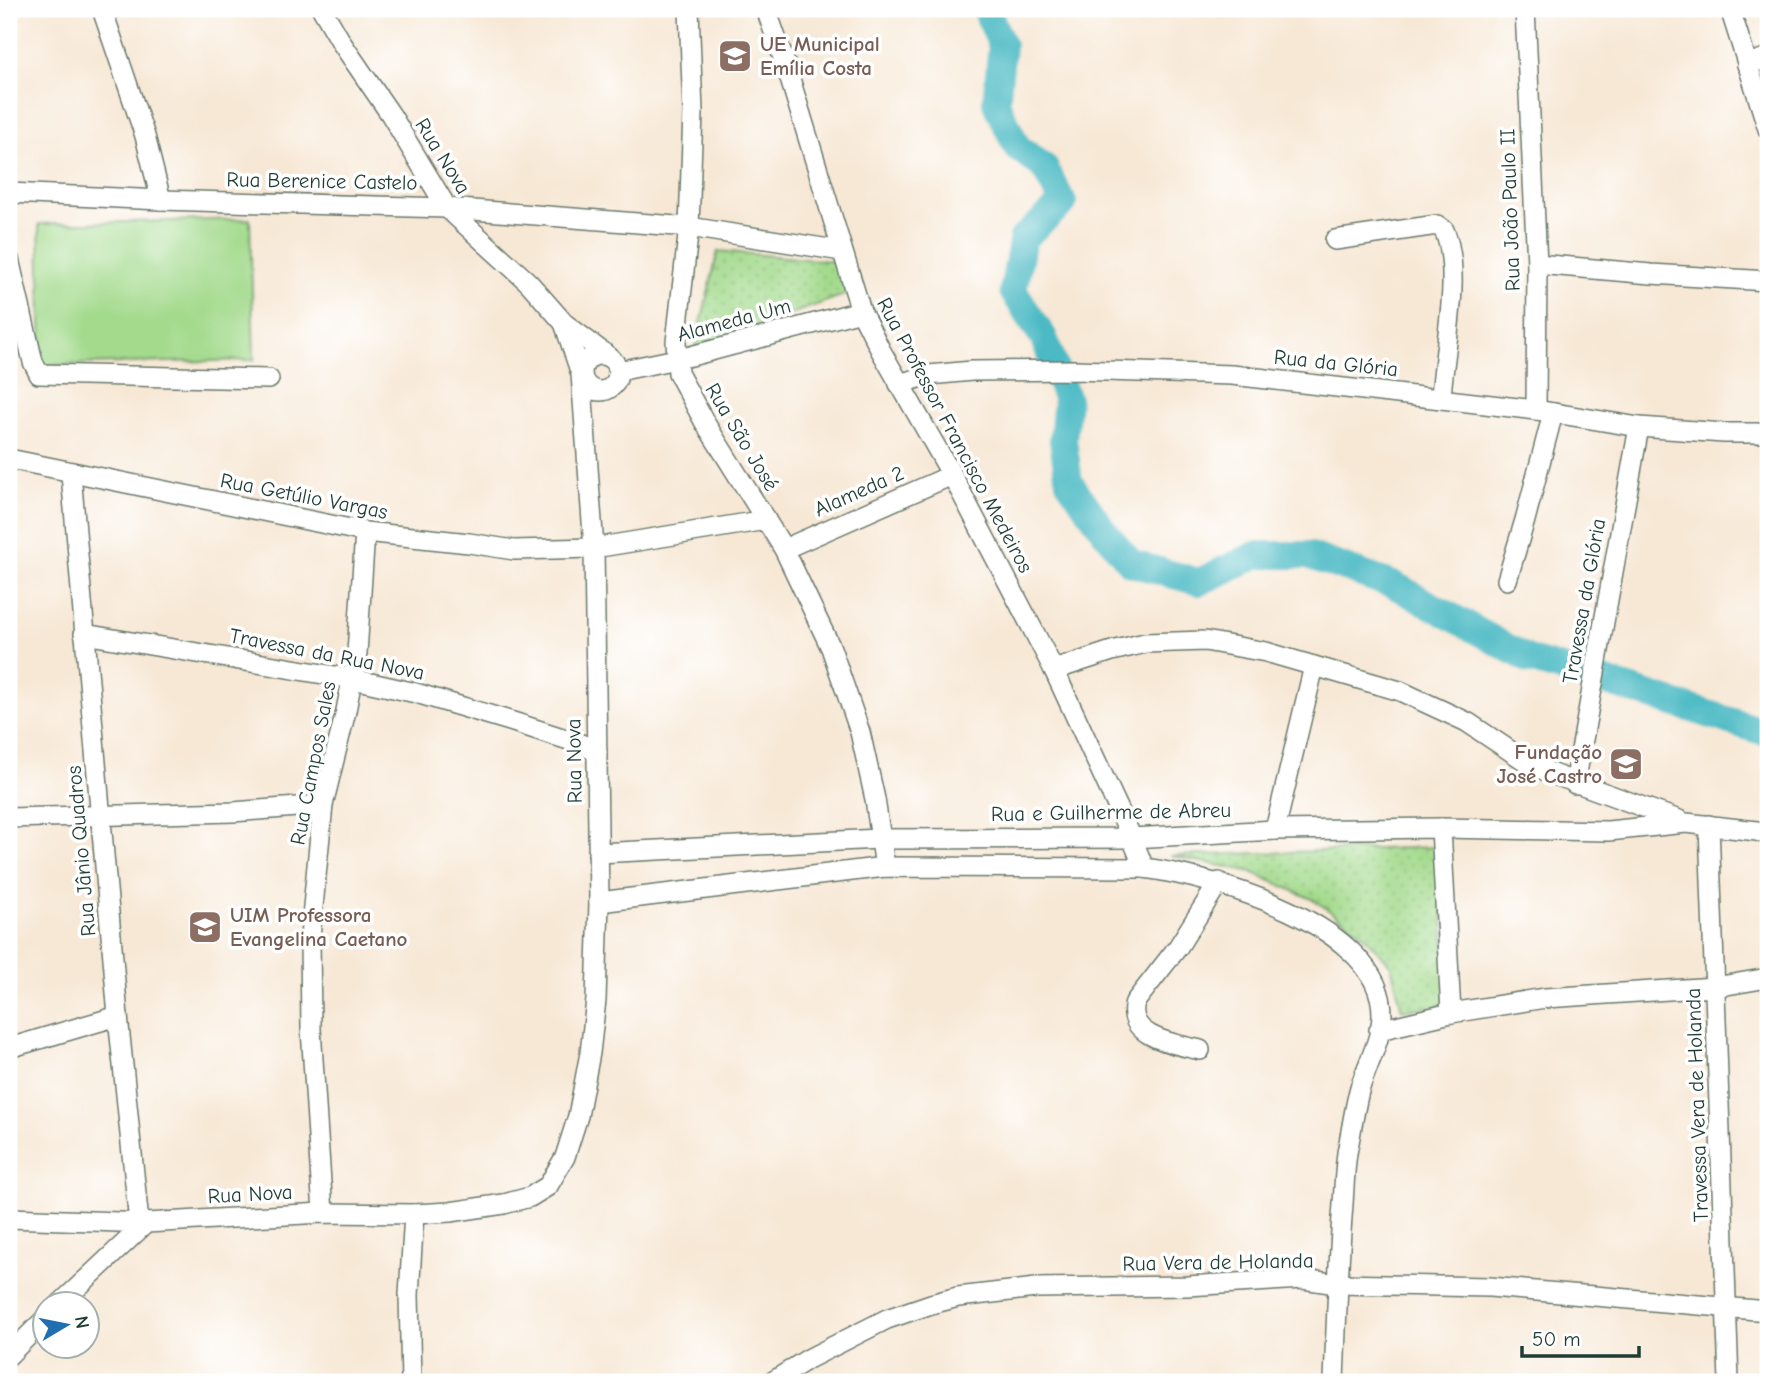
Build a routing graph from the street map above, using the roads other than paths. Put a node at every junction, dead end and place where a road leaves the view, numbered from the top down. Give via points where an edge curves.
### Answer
1 (102, 9) edge
2 (322, 9) edge
3 (690, 9) edge
4 (766, 9) edge
5 (1525, 9) edge
6 (1730, 9) edge
7 (1768, 57) edge
8 (1747, 65) junction
9 (1768, 129) edge
10 (9, 193) edge
11 (161, 200) junction
12 (447, 208) junction
13 (689, 228) junction
14 (1335, 240) dead end
15 (842, 251) junction
16 (9, 259) edge
17 (1537, 264) junction
18 (1768, 281) edge
19 (861, 311) junction
20 (564, 323) junction
21 (676, 359) junction
22 (613, 363) junction
23 (580, 374) junction
24 (269, 379) dead end
25 (899, 384) junction
26 (607, 390) junction
27 (1441, 398) junction
28 (583, 409) junction
29 (1544, 412) junction
30 (1639, 427) junction
31 (1768, 433) edge
32 (9, 459) edge
33 (71, 474) junction
34 (952, 475) junction
35 (766, 520) junction
36 (365, 533) junction
37 (594, 548) junction
38 (784, 549) junction
39 (1507, 580) dead end
40 (84, 634) junction
41 (1314, 666) junction
42 (1054, 670) junction
43 (353, 679) junction
44 (597, 752) junction
45 (1575, 784) junction
46 (323, 805) junction
47 (101, 817) junction
48 (9, 818) edge
49 (1686, 823) junction
50 (1709, 825) junction
51 (1441, 828) junction
52 (1275, 830) junction
53 (1768, 835) edge
54 (1132, 838) junction
55 (879, 839) junction
56 (598, 853) junction
57 (885, 867) junction
58 (1144, 868) junction
59 (1219, 882) junction
60 (599, 902) junction
61 (1768, 978) edge
62 (1716, 988) junction
63 (1451, 1013) junction
64 (118, 1016) junction
65 (1379, 1030) junction
66 (9, 1048) edge
67 (1200, 1050) dead end
68 (323, 1213) junction
69 (414, 1214) junction
70 (9, 1218) edge
71 (143, 1223) junction
72 (1337, 1284) junction
73 (74, 1290) edge
74 (1728, 1307) junction
75 (1768, 1311) edge
76 (32, 1332) edge
77 (9, 1355) edge
78 (411, 1382) edge
79 (772, 1382) edge
80 (1334, 1382) edge
81 (1729, 1382) edge

1 - 11 street via 145,136
2 - 12 street, Rua Nova
3 - 13 street, Rua São José
4 - 15 street, Rua Professor Francisco Medeiros
5 - 17 street, Rua João Paulo II
6 - 8 street
7 - 8 street
8 - 9 street
10 - 11 street, Rua Berenice Castelo
11 - 12 street, Rua Berenice Castelo
12 - 13 street, Rua Berenice Castelo
12 - 20 street, Rua Nova via 530,283
13 - 15 street, Rua Berenice Castelo
13 - 21 street, Rua São José
14 - 27 street via 1437,225 1444,230 1451,273
15 - 19 street, Rua Professor Francisco Medeiros
16 - 24 street via 39,374
17 - 18 street
17 - 29 street, Rua João Paulo II
19 - 21 street, Alameda Um
19 - 25 street, Rua Professor Francisco Medeiros
20 - 22 street
20 - 23 street, Rua Nova
21 - 22 street, Alameda Um
21 - 35 street, Rua São José via 689,395
22 - 23 street via 596,355 586,361
22 - 26 street via 616,382
23 - 26 street via 595,391
23 - 28 street, Rua Nova
25 - 27 street, Rua da Glória via 948,372 1075,370 1232,375
25 - 34 street, Rua Professor Francisco Medeiros
26 - 28 street
27 - 29 street, Rua da Glória
28 - 37 street, Rua Nova
29 - 30 street, Rua da Glória
29 - 39 street, Rua João Paulo II via 1525,520
30 - 31 street, Rua da Glória
30 - 45 street, Travessa da Glória
32 - 33 street, Rua Getúlio Vargas
33 - 36 street, Rua Getúlio Vargas
33 - 40 street, Rua Jânio Quadros
34 - 38 street, Alameda 2
34 - 42 street, Rua Professor Francisco Medeiros
35 - 37 street
35 - 38 street, Rua São José
36 - 37 street, Rua Getúlio Vargas via 514,550
36 - 43 street, Rua Campos Sales
37 - 44 street, Rua Nova
38 - 55 street, Rua São José via 848,693 868,765
40 - 43 street, Travessa da Rua Nova
40 - 47 street, Rua Jânio Quadros
41 - 42 street via 1234,646 1178,641 1145,643
41 - 45 street via 1441,708 1531,764
41 - 52 street
42 - 54 street, Rua Professor Francisco Medeiros
43 - 44 street, Travessa da Rua Nova via 513,722
43 - 46 street, Rua Campos Sales
44 - 56 street, Rua Nova
45 - 49 street
46 - 47 street
46 - 68 street, Rua Campos Sales via 310,950
47 - 48 street
47 - 64 street, Rua Jânio Quadros
49 - 50 street
49 - 51 street, Rua e Guilherme de Abreu via 1608,831
50 - 53 street
50 - 62 street, Travessa Vera de Holanda
51 - 52 street, Rua e Guilherme de Abreu
51 - 63 street
52 - 54 street, Rua e Guilherme de Abreu
54 - 55 street, Rua e Guilherme de Abreu
54 - 58 street, Rua Professor Francisco Medeiros
55 - 56 street, Rua e Guilherme de Abreu
55 - 57 street, Rua São José
56 - 60 street, Rua Nova
57 - 58 street
57 - 60 street
58 - 59 street
59 - 65 street via 1290,910 1353,954 1376,983 1381,1000
59 - 67 street via 1133,1010 1146,1033
60 - 69 street, Rua Nova via 590,1053 572,1140 556,1173 548,1186 530,1197
61 - 62 street
62 - 63 street via 1545,998
62 - 74 street, Travessa Vera de Holanda
63 - 65 street
64 - 66 street
64 - 71 street, Rua Jânio Quadros
65 - 72 street via 1359,1091 1347,1157
68 - 69 street, Rua Nova
68 - 71 street, Rua Nova
69 - 78 street via 408,1308
70 - 71 street, Rua Nova
71 - 73 street
72 - 74 street, Rua Vera de Holanda via 1490,1287
72 - 79 street, Rua Vera de Holanda via 1303,1279 1048,1288 958,1297 887,1319
72 - 80 street
74 - 75 street, Rua Vera de Holanda
74 - 81 street, Travessa Vera de Holanda
76 - 77 street

